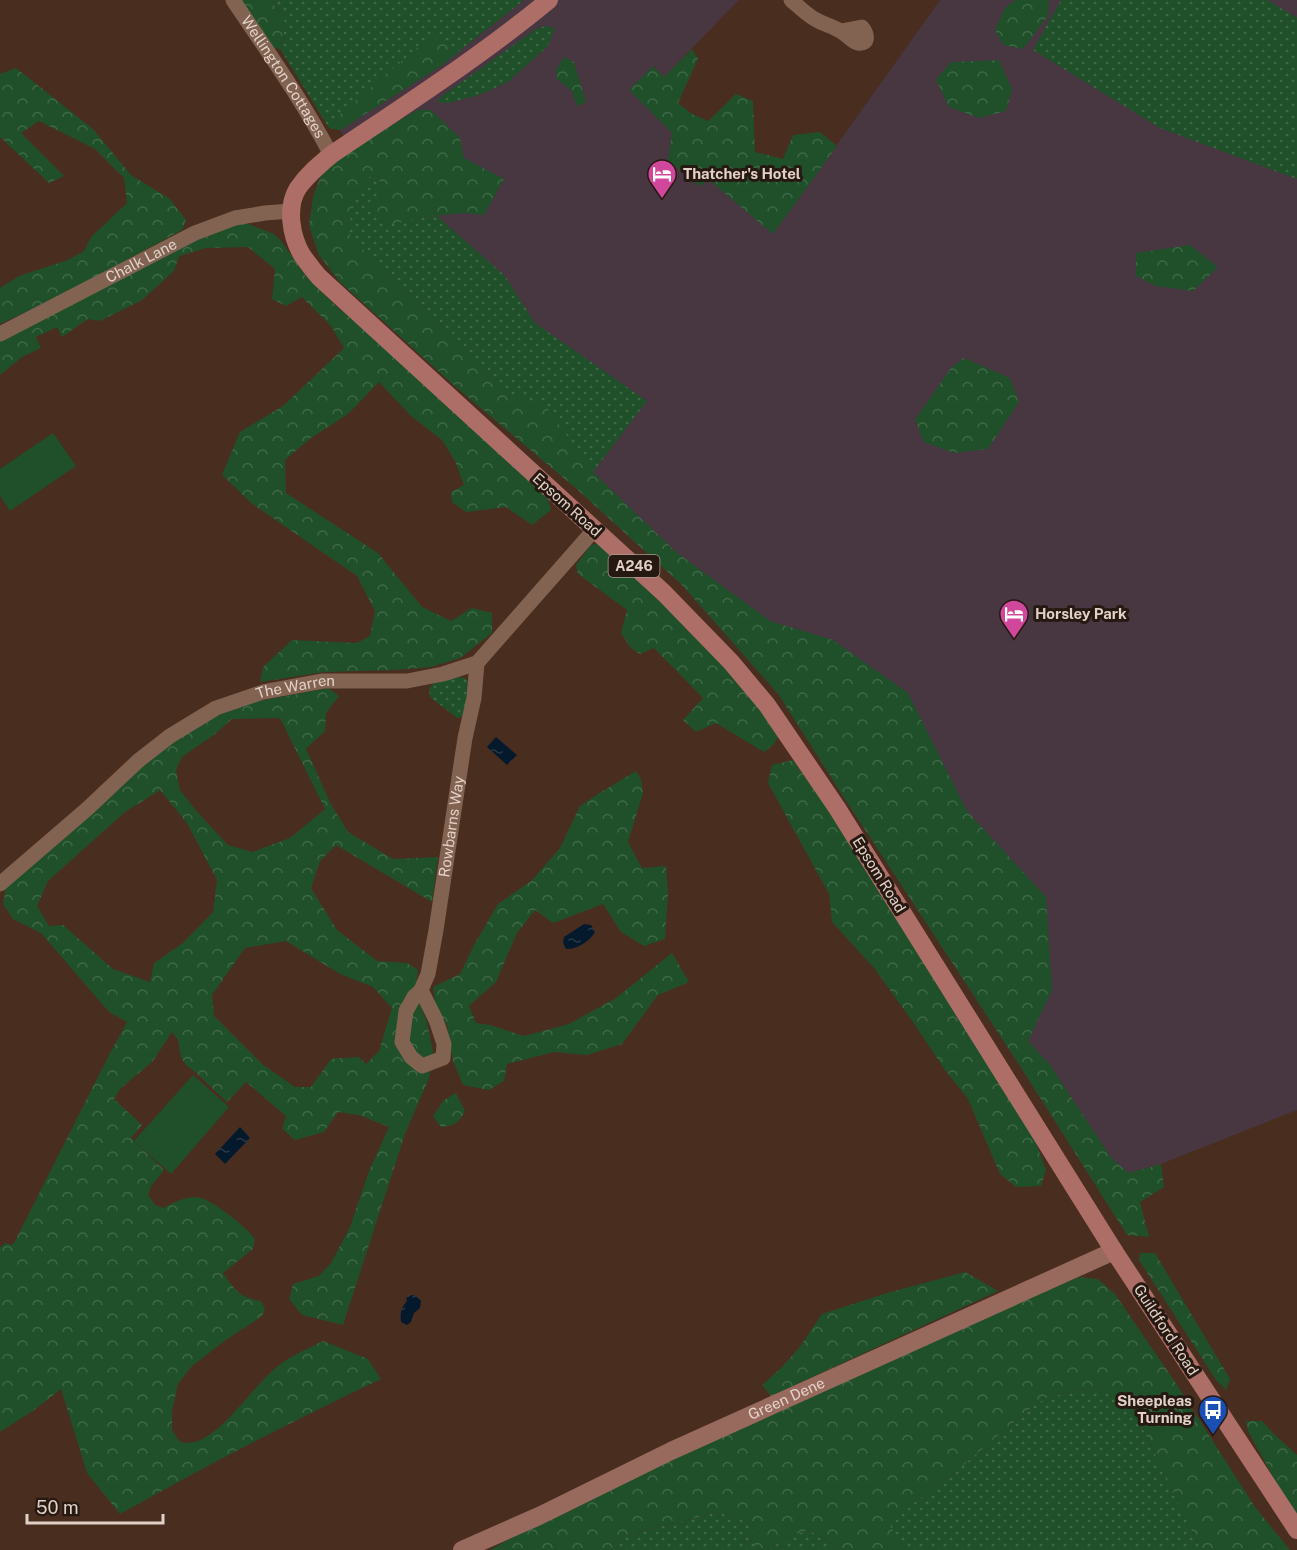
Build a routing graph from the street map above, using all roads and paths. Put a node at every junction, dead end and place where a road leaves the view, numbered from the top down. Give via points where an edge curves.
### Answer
1 (233, 0) edge
2 (549, 0) edge
3 (791, 0) edge
4 (841, 31) dead end
5 (331, 156) junction
6 (291, 211) junction
7 (0, 334) edge
8 (594, 530) junction
9 (477, 663) junction
10 (0, 884) edge
11 (421, 990) dead end
12 (1114, 1251) junction
13 (1297, 1530) edge
14 (462, 1550) edge

1 - 5 street, Wellington Cottages
2 - 5 main road via 461,67
3 - 4 street via 813,19
5 - 6 main road via 297,190
6 - 7 street, Chalk Lane via 235,218 195,233
6 - 8 main road, Epsom Road / A246 via 293,233 302,255 319,277
8 - 9 street
8 - 12 main road, Epsom Road / A246 via 664,593 767,705 837,808
9 - 10 street, The Warren via 407,681 323,681 263,692 216,708 138,761
9 - 11 street, Rowbarns Way via 436,930
12 - 13 main road, Guildford Road / A246
12 - 14 street, Green Dene

